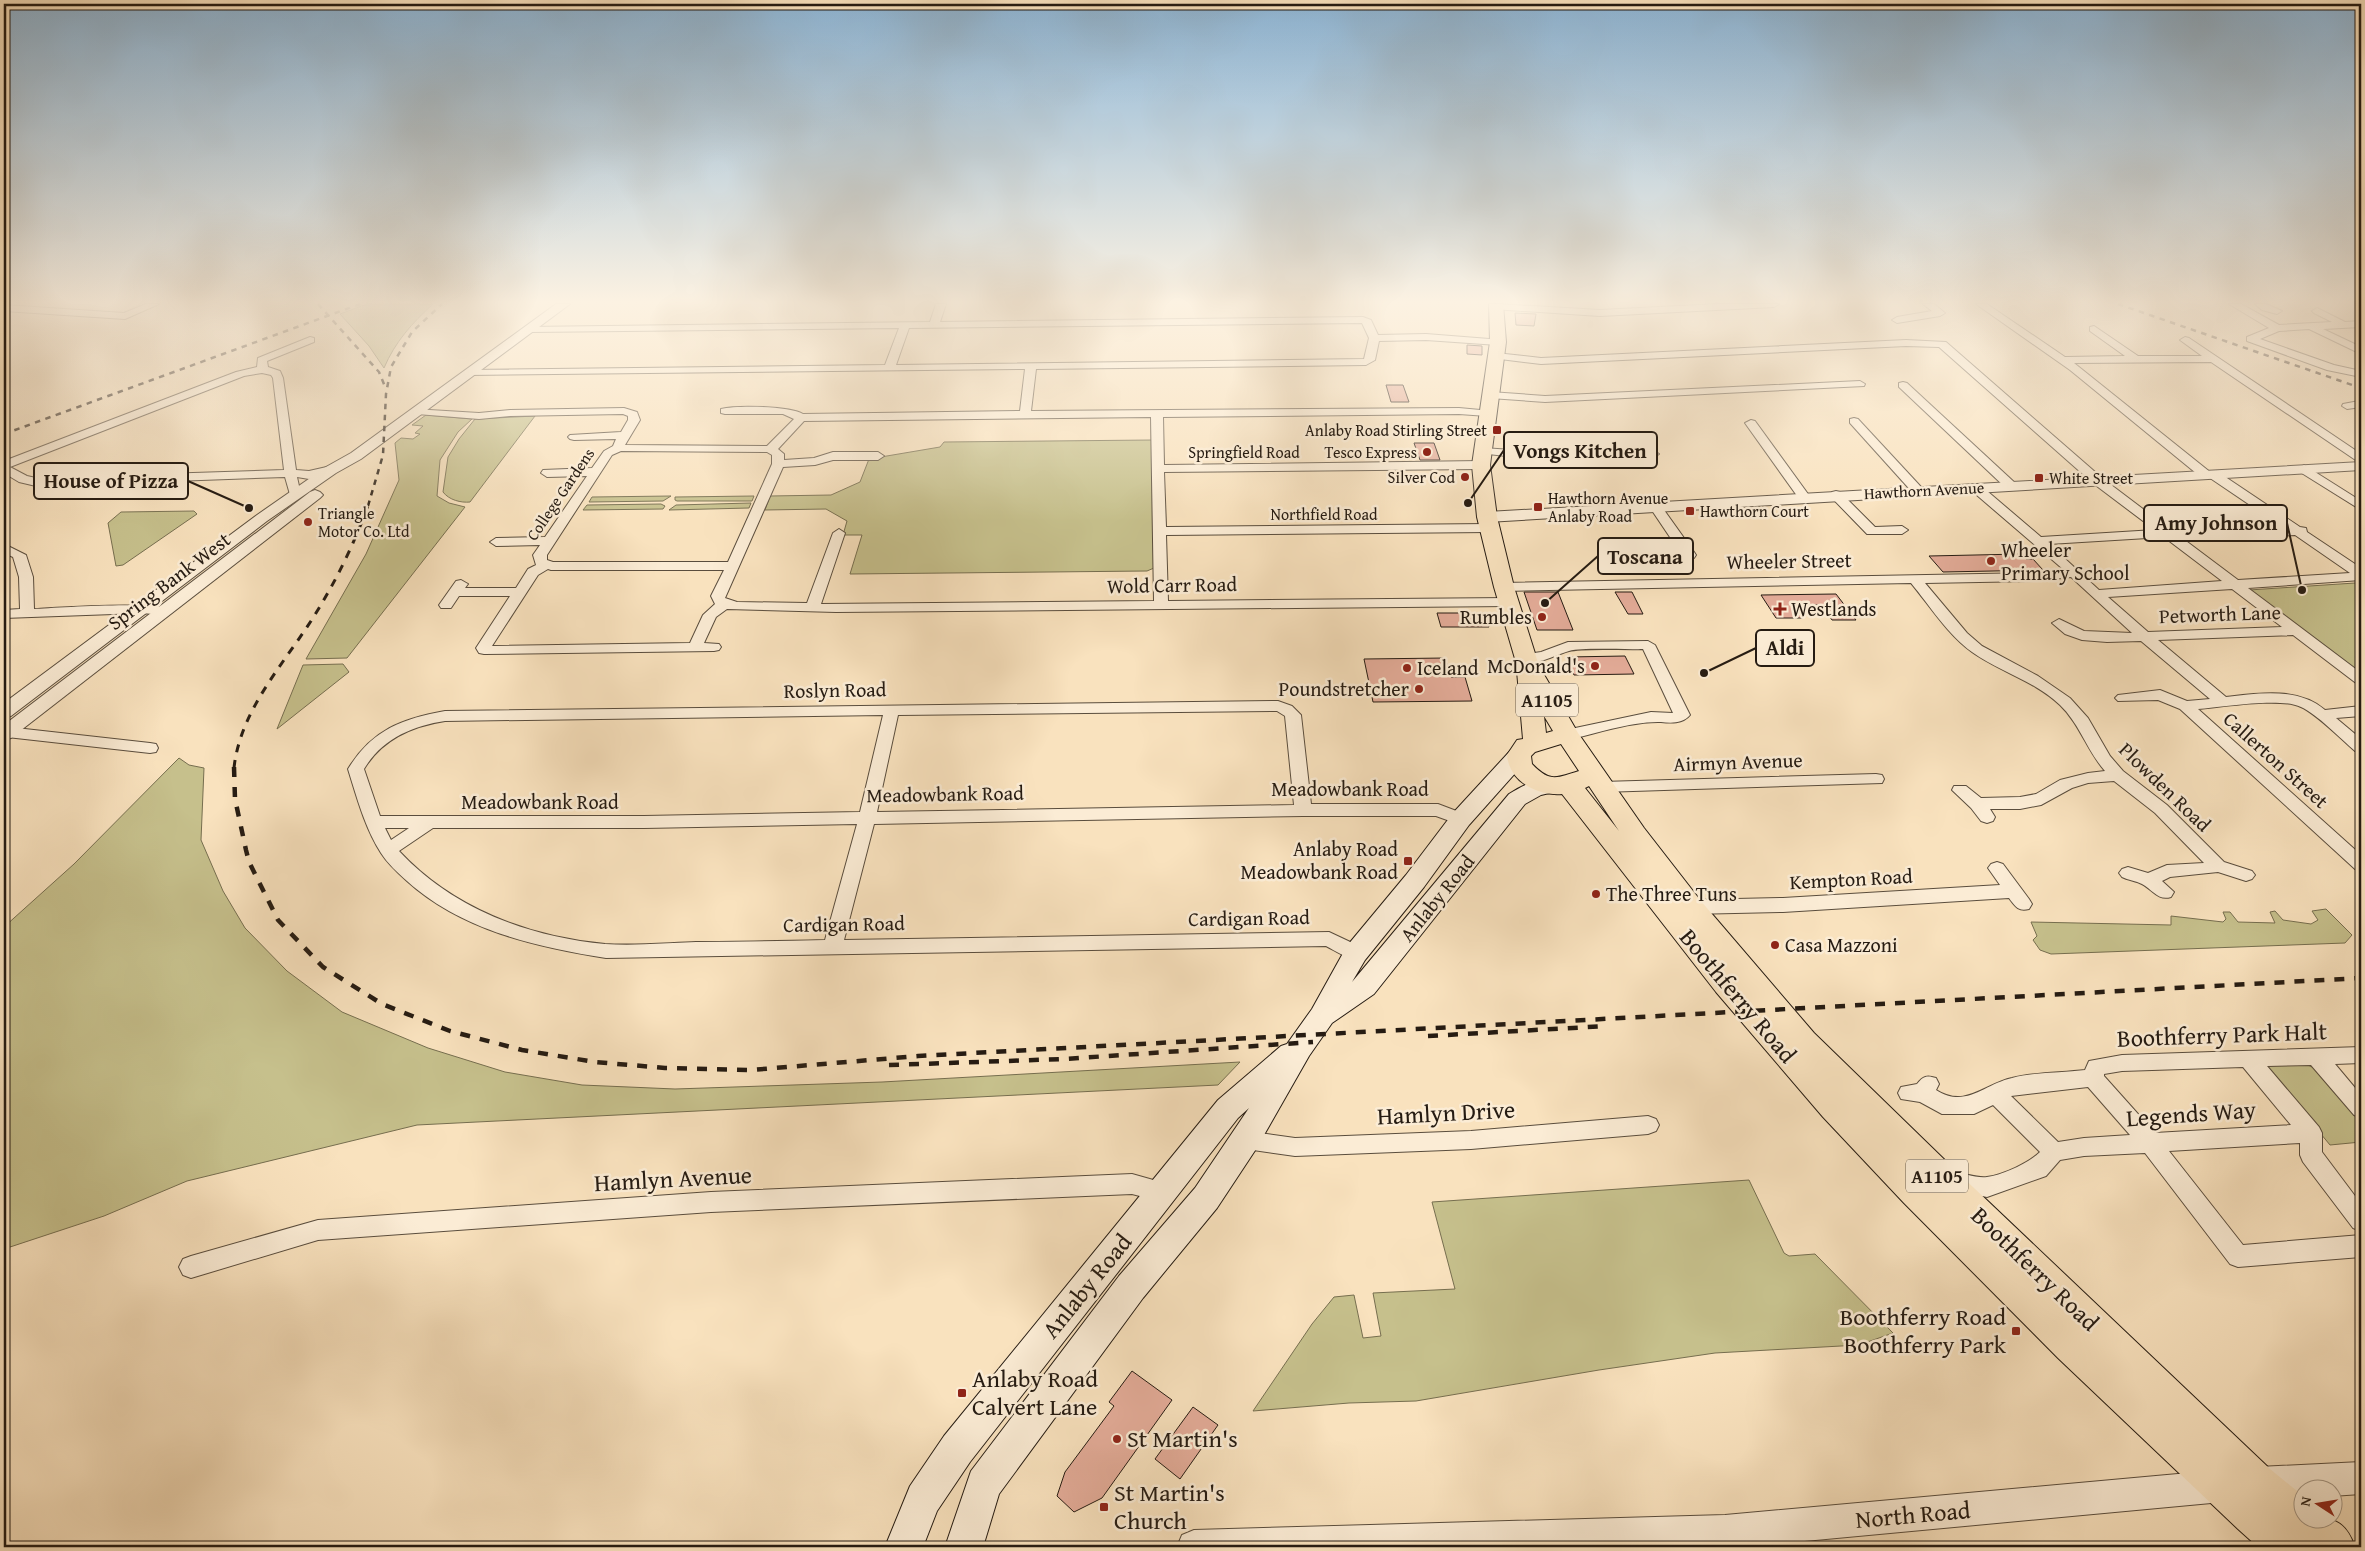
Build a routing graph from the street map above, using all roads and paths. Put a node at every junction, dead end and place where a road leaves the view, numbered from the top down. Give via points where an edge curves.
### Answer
1 (234, 376) edge
2 (277, 376) edge
3 (447, 376) edge
4 (466, 376) edge
5 (1030, 376) edge
6 (1493, 376) edge
7 (1979, 376) edge
8 (2083, 376) edge
9 (2241, 376) edge
10 (1860, 384) dead end
11 (1904, 385) dead end
12 (1489, 404) junction
13 (419, 410) junction
14 (726, 410) dead end
15 (1157, 414) junction
16 (1024, 415) junction
17 (801, 418) junction
18 (1854, 421) dead end
19 (1751, 423) dead end
20 (573, 438) dead end
21 (622, 441) junction
22 (770, 449) junction
23 (1653, 454) dead end
24 (356, 456) junction
25 (878, 456) dead end
26 (1482, 458) junction
27 (2361, 459) edge
28 (778, 464) junction
29 (2361, 466) edge
30 (4, 467) edge
31 (1157, 469) junction
32 (2304, 469) junction
33 (331, 470) junction
34 (595, 472) junction
35 (290, 473) junction
36 (547, 474) dead end
37 (2210, 475) junction
38 (2098, 481) junction
39 (2010, 486) junction
40 (1976, 488) junction
41 (1918, 491) junction
42 (295, 495) junction
43 (1836, 496) junction
44 (1804, 497) junction
45 (1655, 506) junction
46 (2361, 506) edge
47 (1488, 523) junction
48 (1902, 530) dead end
49 (1158, 531) junction
50 (2301, 531) junction
51 (839, 533) dead end
52 (2169, 536) junction
53 (550, 541) junction
54 (2036, 541) junction
55 (496, 542) dead end
56 (4, 548) edge
57 (1669, 550) dead end
58 (547, 564) junction
59 (733, 566) junction
60 (620, 567) joint
61 (2075, 573) junction
62 (2361, 575) edge
63 (1914, 578) junction
64 (2232, 583) junction
65 (520, 592) junction
66 (1506, 594) junction
67 (2096, 594) junction
68 (724, 604) junction
69 (446, 605) dead end
70 (1161, 605) junction
71 (812, 606) junction
72 (836, 608) joint
73 (141, 609) junction
74 (165, 611) junction
75 (27, 613) junction
76 (4, 614) edge
77 (2060, 629) dead end
78 (2297, 631) junction
79 (2144, 637) junction
80 (695, 647) junction
81 (714, 647) dead end
82 (1526, 662) junction
83 (2361, 680) edge
84 (2123, 698) dead end
85 (2224, 703) junction
86 (2185, 706) junction
87 (892, 710) junction
88 (2361, 711) edge
89 (4, 712) edge
90 (2322, 715) junction
91 (5, 733) edge
92 (2361, 747) edge
93 (150, 748) dead end
94 (1527, 749) junction
95 (1576, 768) junction
96 (2117, 775) junction
97 (1876, 779) dead end
98 (1960, 790) dead end
99 (1303, 810) junction
100 (868, 816) junction
101 (1461, 819) junction
102 (376, 822) junction
103 (427, 824) junction
104 (388, 850) junction
105 (2218, 866) junction
106 (2361, 866) edge
107 (1997, 868) dead end
108 (2128, 874) dead end
109 (2246, 875) dead end
110 (2149, 880) junction
111 (2165, 892) dead end
112 (1690, 907) junction
113 (833, 946) junction
114 (1356, 952) junction
115 (1322, 1016) junction
116 (1299, 1048) junction
117 (2361, 1054) edge
118 (2316, 1057) junction
119 (2247, 1058) junction
120 (2093, 1078) junction
121 (1920, 1090) dead end
122 (1996, 1094) junction
123 (2361, 1109) edge
124 (1648, 1125) dead end
125 (2311, 1132) junction
126 (1246, 1140) junction
127 (2150, 1144) junction
128 (2054, 1152) junction
129 (1162, 1192) junction
130 (1984, 1202) junction
131 (2361, 1221) edge
132 (2361, 1246) edge
133 (191, 1267) dead end
134 (2361, 1478) edge
135 (2256, 1483) junction
136 (2220, 1486) junction
137 (1728, 1540) edge
138 (1247, 1546) edge
139 (904, 1547) edge
140 (964, 1547) edge
141 (1194, 1547) edge
142 (2290, 1547) edge
143 (2334, 1547) edge

1 - 30 street
2 - 35 street
3 - 13 street, Spring Bank West
4 - 13 street, Spring Bank West
5 - 16 street
6 - 12 main road, A1105
7 - 38 street
8 - 37 street
9 - 27 street
10 - 12 street
11 - 39 street
12 - 15 street via 1459,411
12 - 26 main road, A1105
13 - 21 street via 480,416 624,411 633,414 634,420
13 - 24 street, Spring Bank West
14 - 17 street via 783,411
15 - 16 street
15 - 31 street
16 - 17 street
17 - 22 street via 784,440
18 - 41 street
19 - 44 street
20 - 21 street
21 - 22 street via 678,448
21 - 34 street, College Gardens via 608,453
22 - 28 street via 778,454
23 - 26 street, Springfield Road
24 - 33 street, Spring Bank West
24 - 74 street, Spring Bank West via 286,519
25 - 28 street via 834,456
26 - 31 street, Springfield Road
26 - 47 main road, A1105
28 - 59 street
29 - 32 street, Hawthorn Avenue
30 - 35 street via 23,480 36,482
31 - 49 street
32 - 37 street, Hawthorn Avenue
32 - 46 street
33 - 35 street via 309,475
33 - 42 street, Spring Bank West
34 - 36 street
34 - 53 street, College Gardens
35 - 42 street
37 - 38 street, Hawthorn Avenue
37 - 50 street
38 - 39 street, Hawthorn Avenue
38 - 52 street
39 - 40 street, Hawthorn Avenue
40 - 41 street, Hawthorn Avenue
40 - 54 street
41 - 43 street, Hawthorn Avenue
42 - 73 street, Spring Bank West
43 - 44 street, Hawthorn Avenue
43 - 48 street via 1872,531
44 - 45 street, Hawthorn Avenue
45 - 47 street, Hawthorn Avenue
45 - 57 street via 1687,552
47 - 49 street, Northfield Road
47 - 66 main road, A1105
49 - 70 street
50 - 52 street
50 - 62 street
51 - 71 street
52 - 54 street
52 - 64 street
53 - 55 street
53 - 58 street, College Gardens via 540,555 541,562
54 - 61 street
56 - 75 street via 20,555 26,577
58 - 60 street, College Gardens
58 - 65 street, College Gardens via 533,572
59 - 60 street
59 - 68 street via 718,596
61 - 63 street, Wheeler Street via 2037,577
61 - 67 street
62 - 64 street
63 - 66 street, Wheeler Street
63 - 96 street, Plowden Road via 1962,636 1977,649 2033,679 2065,701 2083,722 2103,759
64 - 67 street
64 - 78 street
65 - 69 street via 458,587
65 - 80 street, College Gardens via 484,650
66 - 70 street, Wold Carr Road
66 - 82 main road, A1105
67 - 79 street
68 - 71 street via 744,607
68 - 80 street via 710,616
70 - 72 street, Wold Carr Road
71 - 72 street
73 - 74 street
73 - 75 street
73 - 89 street, Spring Bank West
74 - 91 street, Spring Bank West
75 - 76 street
77 - 79 street, Petworth Lane via 2082,636
78 - 79 street, Petworth Lane
78 - 83 street
79 - 85 street
80 - 81 street
82 - 94 main road, A1105 via 1529,700
82 - 95 main road, A1105
82 - 95 street via 1568,646 1648,646 1682,715 1675,718 1651,717
84 - 86 street, Callerton Street via 2160,696
85 - 86 street, Callerton Street
85 - 90 street, Callerton Street via 2283,700 2307,704
86 - 106 street, Callerton Street
87 - 99 street, Roslyn Road via 1278,706 1294,715
87 - 100 street
87 - 102 street, Roslyn Road via 445,716 425,719 401,727 377,741 363,755 356,769
88 - 90 street
90 - 92 street
91 - 93 street
94 - 95 main road via 1554,742 1566,746
94 - 95 main road, A1105 via 1520,766 1542,783
94 - 101 main road, Anlaby Road
95 - 97 street, Airmyn Avenue
95 - 112 main road, Boothferry Road / A1105
95 - 115 main road, Anlaby Road via 1517,800 1365,986
95 - 136 main road, Boothferry Road / A1105 via 1686,935 1781,1048 1883,1160 2087,1362
96 - 98 street via 2088,778 2066,784 2041,799 1982,810
96 - 105 street, Plowden Road via 2161,809
99 - 100 street, Meadowbank Road
99 - 101 street, Meadowbank Road via 1438,810
100 - 103 street, Meadowbank Road
100 - 113 street
101 - 114 main road, Anlaby Road
102 - 103 street, Meadowbank Road
102 - 104 street, Cardigan Road
103 - 104 street
104 - 113 street, Cardigan Road via 421,886 460,909 517,932 559,944 606,951
105 - 109 street, Plowden Road
105 - 110 street via 2167,871
107 - 112 street, Kempton Road via 2018,898
108 - 110 street
110 - 111 street
112 - 130 main road, Boothferry Road / A1105 via 1803,1042 1942,1180
113 - 114 street, Cardigan Road via 1329,939
114 - 115 main road, Anlaby Road
115 - 116 main road, Anlaby Road
116 - 126 main road, Anlaby Road
116 - 129 main road, Anlaby Road via 1228,1109
117 - 118 street, Boothferry Park Halt
118 - 119 street, Boothferry Park Halt
118 - 123 street
119 - 120 street, Boothferry Park Halt via 2122,1063 2096,1067
119 - 125 street, Legends Way
120 - 122 street via 2012,1086
120 - 127 street
121 - 122 street via 1942,1105 1974,1105
122 - 128 street
124 - 126 street, Hamlyn Drive via 1471,1140 1295,1147
125 - 127 street, Legends Way
125 - 131 street via 2311,1156
126 - 140 main road, Anlaby Road via 1196,1212 1130,1288 984,1484
127 - 128 street, Legends Way
127 - 132 street via 2238,1256
128 - 130 street via 2038,1169
129 - 133 street, Hamlyn Avenue via 1132,1184 711,1202 318,1230
129 - 139 main road, Anlaby Road via 957,1449 923,1499
130 - 135 main road, Boothferry Road / A1105
134 - 135 street, North Road
135 - 136 street, North Road
135 - 143 main road, Boothferry Road / A1105
136 - 137 street, North Road
136 - 142 main road, Boothferry Road / A1105
137 - 138 street, North Road
138 - 141 street, North Road

